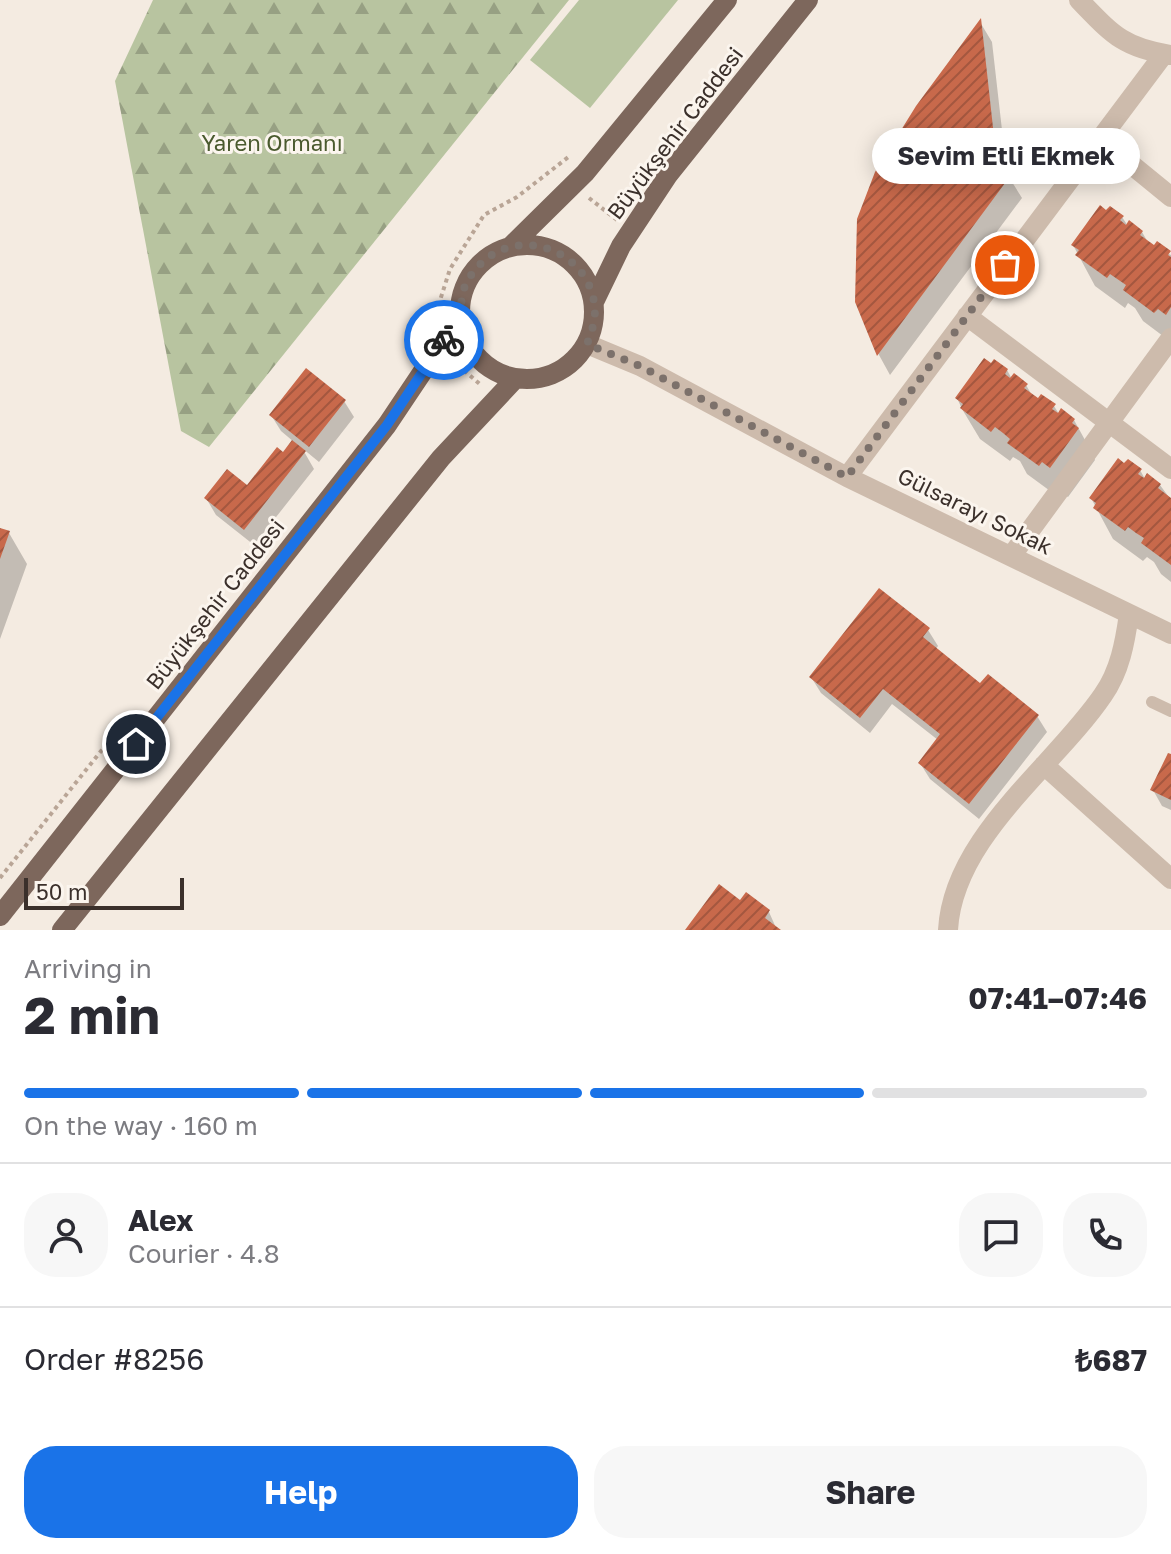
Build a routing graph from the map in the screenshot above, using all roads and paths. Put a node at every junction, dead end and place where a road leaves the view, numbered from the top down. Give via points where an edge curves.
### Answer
1 (727, 0) edge
2 (808, 0) edge
3 (1081, 1) edge
4 (1167, 55) edge
5 (1100, 139) junction
6 (574, 153) dead end
7 (551, 171) junction
8 (572, 185) junction
9 (1171, 197) edge
10 (631, 231) junction
11 (511, 246) junction
12 (594, 302) junction
13 (460, 316) junction
14 (967, 316) junction
15 (429, 325) dead end
16 (1171, 338) edge
17 (587, 344) junction
18 (438, 348) junction
19 (515, 379) junction
20 (496, 399) junction
21 (1110, 422) junction
22 (1171, 469) edge
23 (847, 477) junction
24 (1012, 555) junction
25 (1129, 614) junction
26 (1171, 634) edge
27 (1152, 702) dead end
28 (1171, 711) edge
29 (116, 733) dead end
30 (1044, 765) junction
31 (0, 878) edge
32 (1171, 879) edge
33 (0, 916) edge
34 (62, 930) edge
35 (948, 930) edge

1 - 8 main road, Büyükşehir Caddesi
2 - 10 main road, Büyükşehir Caddesi via 668,175
3 - 4 street via 1129,45
4 - 5 street
5 - 9 street
5 - 14 street
6 - 7 path
7 - 8 path
7 - 15 path via 484,215 450,269
8 - 10 path
8 - 11 main road, Büyükşehir Caddesi
10 - 12 main road, Büyükşehir Caddesi
11 - 12 main road via 556,251 575,264
11 - 13 main road via 473,272
12 - 17 main road
13 - 18 main road, Büyükşehir Caddesi
13 - 19 main road via 465,338 478,358
14 - 21 street
14 - 23 street
16 - 21 street
17 - 19 main road via 557,374
17 - 23 street, Gülsarayı Sokak via 640,366
18 - 20 path
18 - 33 main road, Büyükşehir Caddesi via 387,425
19 - 20 main road
20 - 34 main road via 441,458
21 - 22 street
21 - 24 street
23 - 24 street, Gülsarayı Sokak
24 - 25 street, Gülsarayı Sokak
25 - 26 street, Gülsarayı Sokak
25 - 30 street via 1123,653 1104,694
27 - 28 lane
29 - 31 path
30 - 32 street
30 - 35 street via 976,848 956,887

